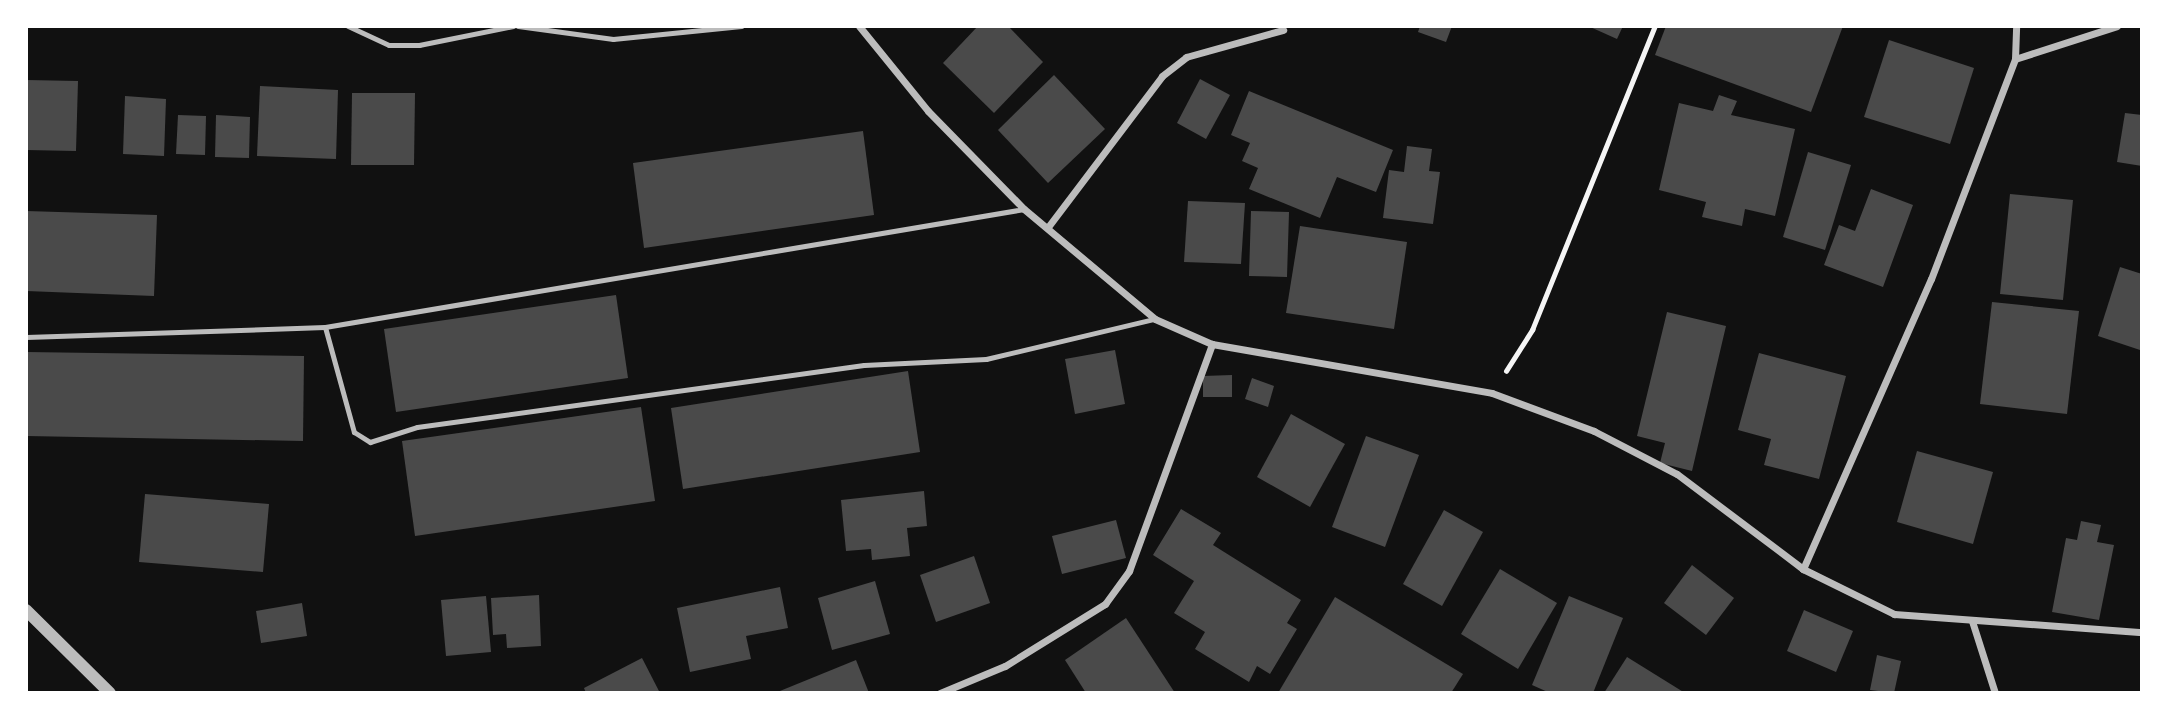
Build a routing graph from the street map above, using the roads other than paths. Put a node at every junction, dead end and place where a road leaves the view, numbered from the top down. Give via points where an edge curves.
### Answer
1 (348, 26) edge
2 (516, 26) edge
3 (741, 26) edge
4 (859, 26) edge
5 (2016, 26) edge
6 (2117, 26) edge
7 (1283, 30) dead end
8 (2015, 59) junction
9 (1024, 209) junction
10 (1048, 227) junction
11 (1155, 319) junction
12 (325, 327) junction
13 (26, 337) edge
14 (1212, 344) junction
15 (1804, 569) junction
16 (26, 610) edge
17 (1972, 621) junction
18 (2142, 632) edge
19 (110, 693) edge
20 (940, 693) edge
21 (1995, 693) edge

1 - 2 lane via 389,45
2 - 3 lane via 613,39
4 - 9 street via 928,111
5 - 8 street
6 - 8 street
7 - 10 street via 1186,57 1162,76
8 - 15 street via 1931,279
9 - 10 street
9 - 12 lane
10 - 11 street
11 - 12 lane via 986,359 851,367 417,427 370,442 354,432
11 - 14 street
12 - 13 lane
14 - 15 street via 1492,393 1594,431 1677,474
14 - 20 street via 1129,571 1105,604 1004,666
15 - 17 street via 1894,614
16 - 19 street
17 - 18 street
17 - 21 street

